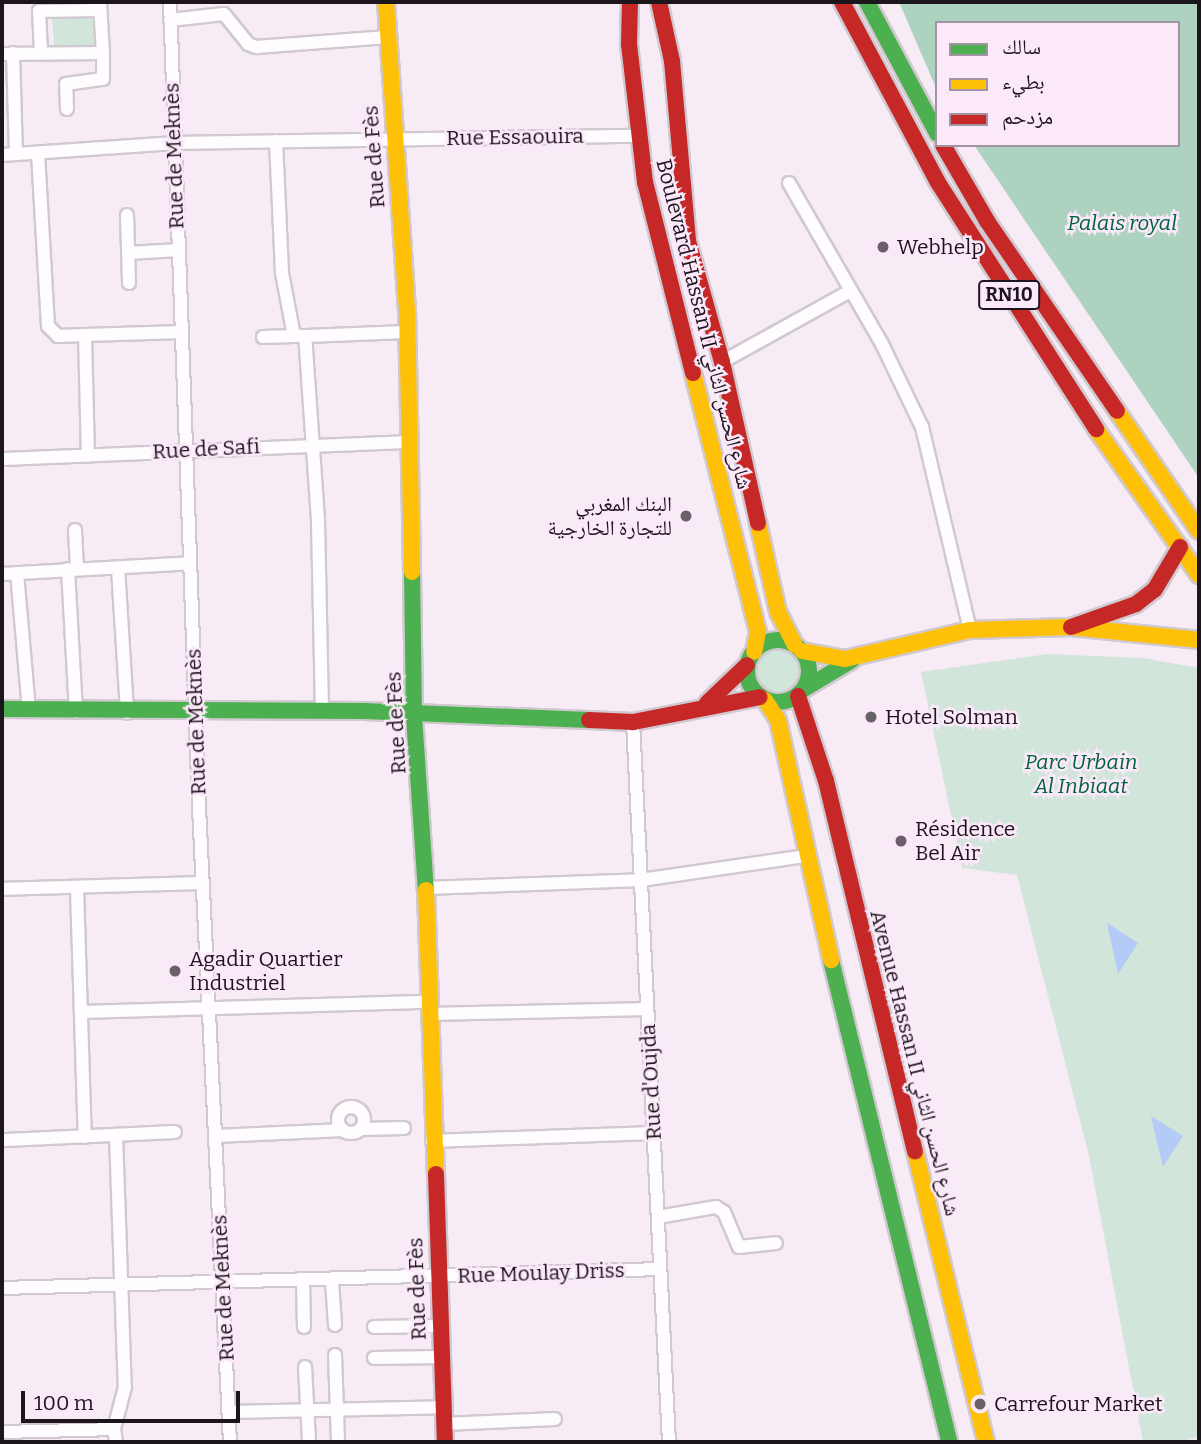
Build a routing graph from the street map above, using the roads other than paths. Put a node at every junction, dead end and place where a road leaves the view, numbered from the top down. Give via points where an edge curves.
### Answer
1 (170, 2) edge
2 (386, 2) edge
3 (630, 2) edge
4 (659, 2) edge
5 (842, 2) edge
6 (867, 2) edge
7 (100, 6) edge
8 (170, 20) junction
9 (877, 23) junction
10 (855, 32) junction
11 (388, 37) junction
12 (41, 53) junction
13 (103, 53) junction
14 (7, 54) edge
15 (8, 94) edge
16 (67, 109) dead end
17 (935, 129) edge
18 (637, 136) junction
19 (393, 139) junction
20 (276, 141) junction
21 (172, 143) junction
22 (944, 147) edge
23 (38, 153) junction
24 (2, 155) edge
25 (16, 155) junction
26 (789, 183) dead end
27 (127, 215) dead end
28 (178, 250) junction
29 (128, 253) junction
30 (129, 283) dead end
31 (850, 291) junction
32 (182, 332) junction
33 (407, 332) junction
34 (85, 335) junction
35 (300, 336) junction
36 (263, 337) dead end
37 (722, 362) junction
38 (411, 442) junction
39 (312, 445) junction
40 (188, 449) junction
41 (88, 456) junction
42 (2, 459) edge
43 (75, 530) dead end
44 (1199, 531) edge
45 (1180, 547) junction
46 (190, 563) junction
47 (118, 568) junction
48 (72, 569) junction
49 (2, 573) edge
50 (17, 573) junction
51 (1199, 575) edge
52 (1071, 627) junction
53 (970, 630) junction
54 (1199, 640) edge
55 (798, 648) junction
56 (858, 657) junction
57 (751, 659) junction
58 (801, 693) junction
59 (763, 698) junction
60 (702, 707) junction
61 (2, 709) edge
62 (29, 710) junction
63 (76, 712) junction
64 (322, 712) junction
65 (127, 713) junction
66 (195, 713) junction
67 (414, 716) junction
68 (633, 722) junction
69 (806, 856) junction
70 (641, 880) junction
71 (202, 883) junction
72 (426, 888) junction
73 (2, 889) edge
74 (77, 889) junction
75 (210, 1007) junction
76 (428, 1008) junction
77 (647, 1009) junction
78 (81, 1012) junction
79 (404, 1128) dead end
80 (361, 1129) junction
81 (343, 1130) junction
82 (175, 1132) dead end
83 (653, 1133) junction
84 (116, 1135) junction
85 (216, 1136) junction
86 (85, 1137) junction
87 (6, 1140) dead end
88 (432, 1141) junction
89 (658, 1217) junction
90 (776, 1243) dead end
91 (660, 1269) junction
92 (438, 1277) junction
93 (303, 1281) junction
94 (332, 1281) junction
95 (223, 1284) junction
96 (120, 1286) junction
97 (2, 1289) edge
98 (335, 1325) dead end
99 (439, 1326) junction
100 (304, 1327) dead end
101 (374, 1327) dead end
102 (335, 1356) dead end
103 (440, 1357) junction
104 (374, 1358) dead end
105 (305, 1367) dead end
106 (443, 1407) junction
107 (336, 1408) junction
108 (307, 1409) junction
109 (230, 1412) junction
110 (555, 1419) dead end
111 (444, 1424) junction
112 (2, 1432) edge
113 (115, 1436) edge
114 (229, 1442) edge
115 (309, 1442) edge
116 (338, 1442) edge
117 (445, 1442) edge
118 (669, 1442) edge
119 (949, 1442) edge
120 (986, 1442) edge

1 - 8 street, Rue de Meknès
2 - 11 street, Rue de Fès
3 - 18 street, Boulevard Hassan II شارع الحسن الثاني
4 - 37 street, Boulevard Hassan II شارع الحسن الثاني via 671,61 685,223
5 - 10 street, RN10
6 - 9 street
7 - 12 street via 40,11
7 - 13 street
8 - 11 street via 224,14 248,44 256,47
8 - 21 street, Rue de Meknès
9 - 10 street
9 - 17 street
10 - 45 street, RN10 via 977,245 1074,397
11 - 19 street, Rue de Fès
12 - 13 street
12 - 14 street
13 - 16 street via 103,79 66,84
14 - 15 street
15 - 25 street
18 - 19 street, Rue Essaouira
18 - 57 street, Boulevard Hassan II شارع الحسن الثاني via 666,271 758,632
19 - 20 street, Rue Essaouira
19 - 33 street, Rue de Fès
20 - 21 street, Rue Essaouira
20 - 35 street via 282,273
21 - 23 street, Rue Essaouira
21 - 28 street, Rue de Meknès
22 - 44 street, RN10 via 987,221
23 - 25 street, Rue Essaouira
23 - 34 street via 48,326 58,336
24 - 25 street, Rue Essaouira
26 - 31 street
27 - 29 street
28 - 29 street
28 - 32 street, Rue de Meknès
29 - 30 street
31 - 37 street
31 - 53 street via 922,427
32 - 34 street
32 - 40 street, Rue de Meknès
33 - 35 street
33 - 38 street, Rue de Fès
34 - 41 street
35 - 36 street
35 - 39 street
37 - 55 street, Boulevard Hassan II شارع الحسن الثاني via 778,612
38 - 39 street, Rue de Safi
38 - 67 street, Rue de Fès
39 - 40 street, Rue de Safi
39 - 64 street
40 - 41 street, Rue de Safi
40 - 46 street, Rue de Meknès
41 - 42 street, Rue de Safi
43 - 48 street
45 - 51 street, RN10
45 - 52 street via 1155,589 1136,604
46 - 47 street
46 - 66 street, Rue de Meknès
47 - 48 street
47 - 65 street
48 - 50 street
48 - 63 street
49 - 50 street
50 - 62 street
52 - 53 street
52 - 54 street
53 - 56 street
55 - 56 street via 831,659
55 - 57 street via 776,640
55 - 58 street via 810,674
56 - 58 street
57 - 59 street via 750,685
57 - 60 street
58 - 59 street via 786,702
58 - 120 street, Avenue Hassan II شارع الحسن الثاني
59 - 60 street
59 - 69 street via 778,719
60 - 68 street
61 - 62 street
62 - 63 street
63 - 65 street
64 - 66 street
64 - 67 street
65 - 66 street
66 - 71 street, Rue de Meknès
67 - 68 street
67 - 72 street, Rue de Fès
68 - 70 street, Rue d'Oujda
69 - 70 street
69 - 119 street
70 - 72 street
70 - 77 street, Rue d'Oujda
71 - 74 street
71 - 75 street, Rue de Meknès
72 - 76 street, Rue de Fès
73 - 74 street
74 - 78 street
75 - 76 street
75 - 78 street
75 - 85 street, Rue de Meknès
76 - 77 street
76 - 88 street, Rue de Fès
77 - 83 street, Rue d'Oujda
78 - 86 street
79 - 80 street
80 - 81 street
80 - 81 street via 363,1115 350,1107 339,1116
81 - 85 street
82 - 84 street
83 - 88 street
83 - 89 street, Rue d'Oujda
84 - 86 street
84 - 96 street
85 - 95 street, Rue de Meknès
86 - 87 street
88 - 92 street, Rue de Fès
89 - 90 street via 716,1206 724,1212 739,1247
89 - 91 street, Rue d'Oujda
91 - 92 street, Rue Moulay Driss
91 - 118 street, Rue d'Oujda
92 - 94 street, Rue Moulay Driss
92 - 99 street, Rue de Fès
93 - 94 street, Rue Moulay Driss
93 - 95 street, Rue Moulay Driss
93 - 100 street
94 - 98 street
95 - 96 street, Rue Moulay Driss
95 - 109 street, Rue de Meknès
96 - 97 street, Rue Moulay Driss
96 - 113 street via 125,1387
99 - 101 street
99 - 103 street, Rue de Fès
102 - 107 street
103 - 104 street
103 - 106 street, Rue de Fès
105 - 108 street
106 - 107 street
106 - 111 street, Rue de Fès
107 - 108 street
107 - 116 street
108 - 109 street
108 - 115 street
109 - 114 street, Rue de Meknès
110 - 111 street
111 - 117 street, Rue de Fès
112 - 113 street

